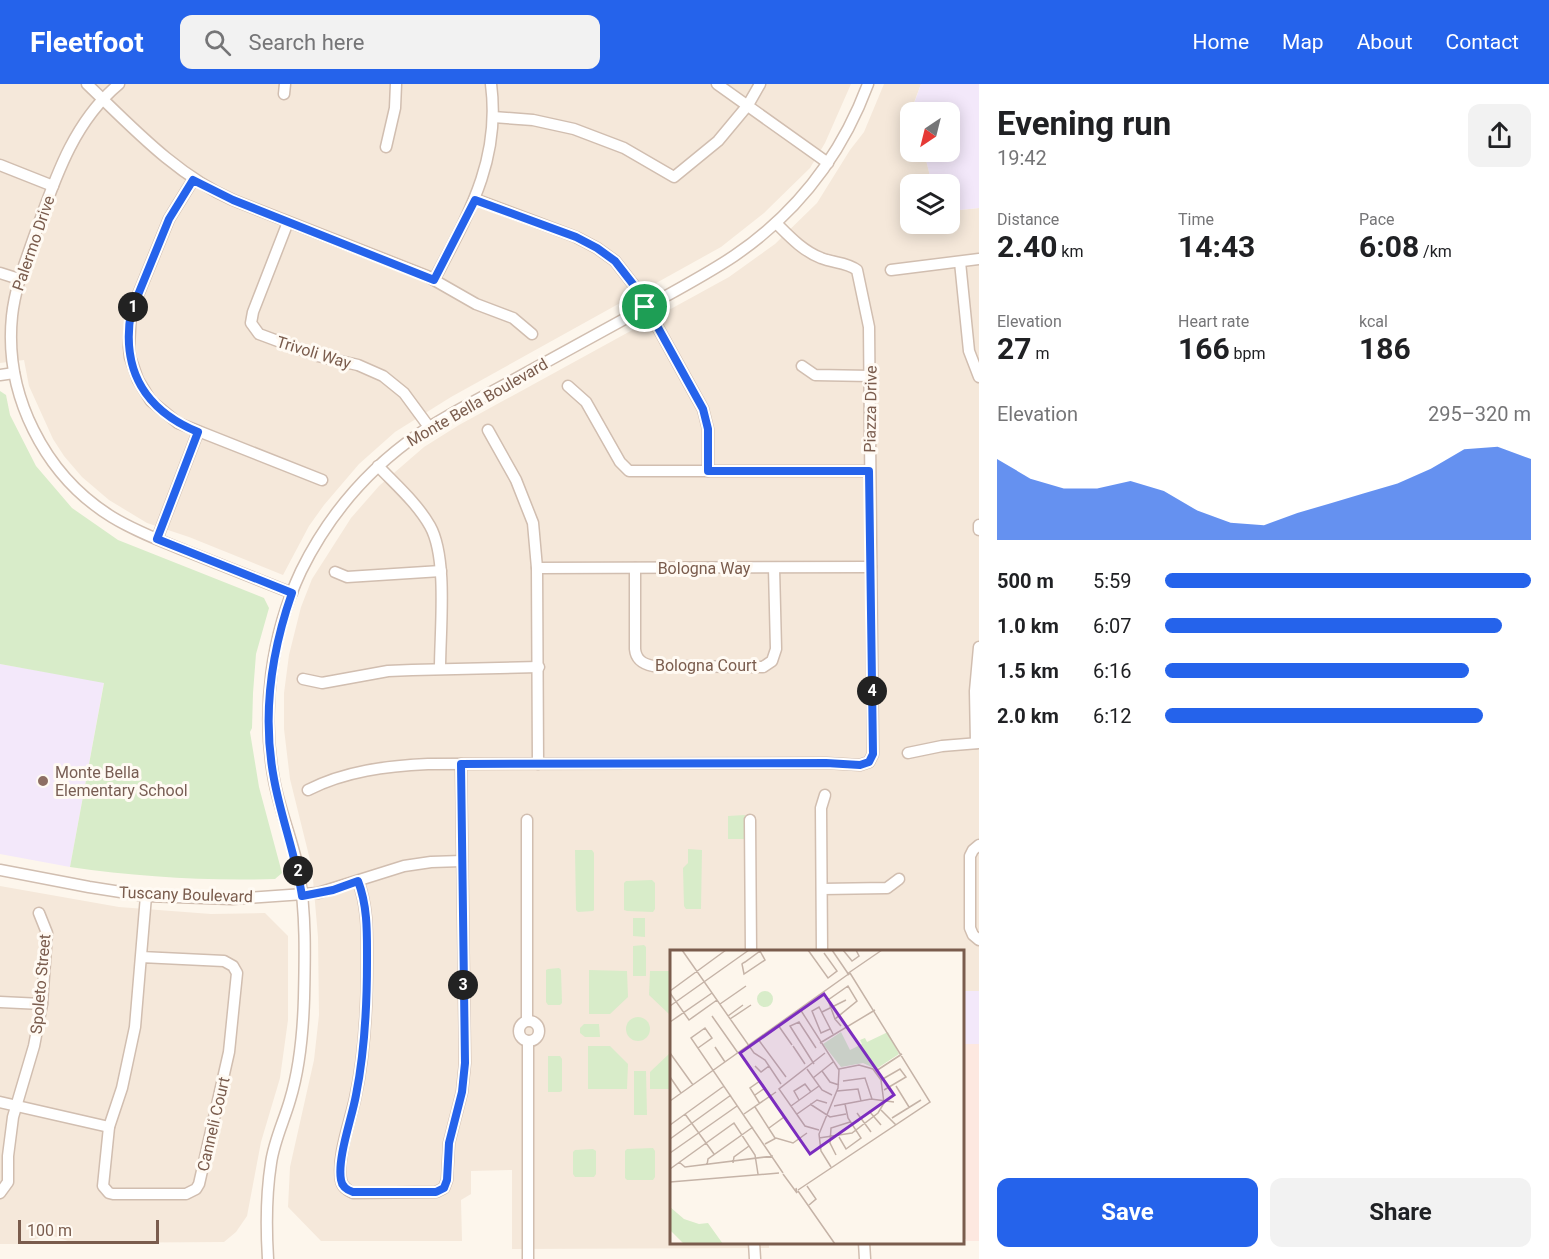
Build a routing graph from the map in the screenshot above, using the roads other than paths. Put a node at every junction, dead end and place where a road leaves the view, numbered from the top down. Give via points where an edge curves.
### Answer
1 (87, 84) edge
2 (119, 84) edge
3 (396, 84) edge
4 (491, 84) edge
5 (717, 84) edge
6 (760, 84) edge
7 (868, 84) edge
8 (103, 99) junction
9 (748, 105) junction
10 (493, 117) junction
11 (386, 147) dead end
12 (828, 164) junction
13 (0, 165) edge
14 (193, 180) junction
15 (53, 186) junction
16 (475, 200) junction
17 (288, 222) junction
18 (777, 223) junction
19 (979, 260) edge
20 (960, 262) junction
21 (891, 270) dead end
22 (0, 273) edge
23 (19, 279) junction
24 (434, 280) junction
25 (645, 307) junction
26 (532, 334) dead end
27 (802, 366) dead end
28 (14, 373) junction
29 (0, 375) edge
30 (871, 376) junction
31 (979, 377) edge
32 (568, 386) dead end
33 (429, 427) junction
34 (488, 430) dead end
35 (198, 432) junction
36 (378, 466) junction
37 (708, 471) junction
38 (869, 471) junction
39 (322, 480) dead end
40 (979, 525) edge
41 (979, 530) edge
42 (157, 539) junction
43 (774, 567) junction
44 (871, 567) junction
45 (537, 568) junction
46 (635, 568) junction
47 (441, 571) junction
48 (335, 572) dead end
49 (292, 593) junction
50 (979, 647) edge
51 (539, 667) junction
52 (440, 668) junction
53 (303, 679) dead end
54 (978, 743) edge
55 (908, 753) dead end
56 (461, 764) junction
57 (538, 764) junction
58 (308, 790) dead end
59 (825, 795) dead end
60 (527, 820) dead end
61 (750, 820) dead end
62 (979, 845) edge
63 (462, 861) junction
64 (0, 870) edge
65 (899, 879) dead end
66 (358, 881) junction
67 (822, 888) junction
68 (146, 896) junction
69 (302, 896) junction
70 (39, 913) dead end
71 (979, 940) edge
72 (751, 950) edge
73 (822, 950) edge
74 (141, 957) junction
75 (0, 1002) edge
76 (42, 1004) junction
77 (0, 1102) edge
78 (16, 1106) junction
79 (109, 1127) junction
80 (0, 1193) edge
81 (754, 1244) edge
82 (864, 1244) edge
83 (268, 1259) edge
84 (528, 1259) edge
85 (755, 1259) edge
86 (865, 1259) edge

1 - 8 street
2 - 8 street, Palermo Drive
3 - 11 street
4 - 10 street
5 - 9 street
6 - 9 street
7 - 12 street, Monte Bella Boulevard
8 - 14 street
8 - 15 street, Palermo Drive via 76,136
9 - 10 street via 708,151 674,177 624,148 574,129
9 - 12 street
10 - 16 street via 489,156
12 - 18 street, Monte Bella Boulevard
13 - 15 street
14 - 17 street
14 - 35 street via 153,255 131,312 128,336 133,369 144,391 168,417
15 - 23 street, Palermo Drive
16 - 24 street
16 - 25 street via 597,248 622,268
17 - 24 street
17 - 33 street, Trivoli Way via 253,312 252,327 259,334 306,352 358,365 383,376 404,393
18 - 25 street, Monte Bella Boulevard via 732,258
18 - 30 street, Piazza Drive via 811,254 857,270 869,327
19 - 20 street
20 - 21 street
20 - 31 street via 969,351
22 - 23 street
23 - 28 street, Palermo Drive via 12,316
24 - 26 street via 476,304 519,321
25 - 33 street, Monte Bella Boulevard
25 - 37 street via 703,409 708,429
27 - 30 street via 815,375
28 - 29 street
28 - 42 street, Palermo Drive via 32,427 58,469 100,509
30 - 38 street, Piazza Drive
32 - 37 street via 586,402 629,471
33 - 36 street, Monte Bella Boulevard
34 - 45 street via 526,501 533,523
35 - 39 street
35 - 42 street
36 - 47 street via 429,523 439,548
36 - 49 street, Monte Bella Boulevard via 324,531
37 - 38 street
38 - 44 street, Piazza Drive
40 - 41 street
42 - 49 street, Palermo Drive
43 - 44 street, Bologna Way
43 - 46 street, Bologna Way
43 - 46 street, Bologna Court via 776,649 772,661 762,667 653,666 641,662 635,649
44 - 57 street, Piazza Drive via 873,754 869,762
45 - 46 street, Bologna Way
45 - 51 street
47 - 48 street via 347,577
47 - 52 street
49 - 69 street, Monte Bella Boulevard via 273,660 269,740 274,779
50 - 54 street via 975,691
51 - 52 street
51 - 57 street
52 - 53 street via 388,671 322,683
54 - 55 street
56 - 57 street, Piazza Drive
56 - 58 street, Piazza Drive via 366,771
56 - 63 street
59 - 67 street via 821,808
60 - 84 street via 527,1020 519,1032 528,1041
61 - 72 street
62 - 71 street via 970,856 970,928
63 - 66 street, Tuscany Boulevard via 404,866
63 - 66 street via 463,1082 449,1143 447,1180 444,1188 436,1192 353,1192 341,1180 366,1025 367,917
64 - 68 street, Tuscany Boulevard
65 - 67 street via 887,888
66 - 69 street, Tuscany Boulevard
67 - 73 street
68 - 69 street, Tuscany Boulevard
68 - 74 street, Canneli Court
69 - 83 street, Monte Bella Boulevard via 302,1034 296,1076 271,1163
70 - 76 street, Spoleto Street via 47,933
74 - 79 street, Canneli Court via 132,1046
74 - 79 street, Canneli Court via 224,961 237,974 229,1052 196,1189 186,1194 109,1193 103,1181
75 - 76 street
76 - 78 street, Spoleto Street
77 - 78 street
78 - 79 street
78 - 80 street, Spoleto Street via 8,1182
81 - 85 street
82 - 86 street

